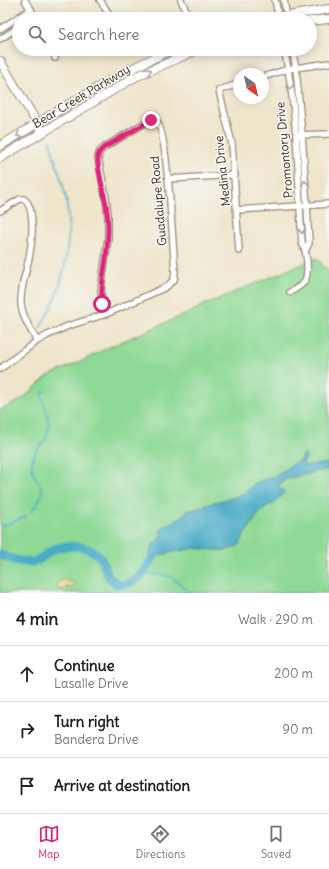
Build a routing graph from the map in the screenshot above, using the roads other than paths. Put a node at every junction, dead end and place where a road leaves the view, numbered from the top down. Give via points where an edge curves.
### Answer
1 (25, 0) edge
2 (100, 0) edge
3 (181, 0) edge
4 (275, 0) edge
5 (284, 0) edge
6 (329, 9) edge
7 (31, 10) joint
8 (28, 12) edge
9 (108, 12) edge
10 (187, 12) edge
11 (280, 12) edge
12 (283, 12) edge
13 (314, 12) edge
14 (329, 19) edge
15 (317, 20) edge
16 (12, 22) edge
17 (0, 29) edge
18 (12, 31) edge
19 (0, 39) edge
20 (158, 56) edge
21 (183, 56) edge
22 (285, 56) edge
23 (293, 56) edge
24 (0, 61) edge
25 (329, 62) edge
26 (296, 68) junction
27 (288, 69) junction
28 (269, 75) edge
29 (233, 86) edge
30 (37, 124) junction
31 (42, 132) junction
32 (329, 134) edge
33 (295, 135) junction
34 (302, 135) junction
35 (0, 146) edge
36 (0, 158) edge
37 (234, 175) junction
38 (168, 179) junction
39 (329, 204) edge
40 (307, 206) junction
41 (300, 207) junction
42 (0, 210) edge
43 (237, 210) junction
44 (306, 249) junction
45 (239, 251) dead end
46 (290, 292) dead end
47 (106, 314) junction
48 (37, 341) junction
49 (0, 369) edge

1 - 7 street
2 - 9 street
3 - 10 street
4 - 11 street
5 - 12 street
6 - 13 main road
7 - 8 street
14 - 15 main road
16 - 17 street
18 - 19 street
20 - 30 main road, Bear Creek Parkway via 110,80
31 -> 21 main road, Bear Creek Parkway via 135,77
22 - 27 street, Promontory Drive
23 - 26 street, Promontory Drive
24 - 30 main road
25 - 26 street
26 - 27 street
26 - 34 street, Promontory Drive
27 - 28 street
27 -> 33 street, Promontory Drive
29 - 37 street, Medina Drive via 219,90 232,144
30 - 31 main road
30 -> 35 main road, Bear Creek Parkway
31 - 36 main road, Bear Creek Parkway
32 - 34 street
33 - 34 street
33 - 41 street, Promontory Drive
40 -> 34 street, Promontory Drive
37 - 38 street
37 - 43 street, Medina Drive
38 - 47 street, Guadalupe Road via 174,280 166,287
38 - 47 street, Guadalupe Road via 165,146 156,121 148,121 100,152 98,158 108,216 107,250 101,290
39 - 40 street
40 - 41 street
40 - 44 street, Promontory Drive via 309,243
41 - 43 street
41 -> 44 street, Promontory Drive via 302,244
42 - 48 street via 24,199 31,212 30,257 21,306
43 - 45 street, Medina Drive
44 - 46 street, Promontory Drive via 306,280 299,288
47 - 48 street via 68,326
48 - 49 street

